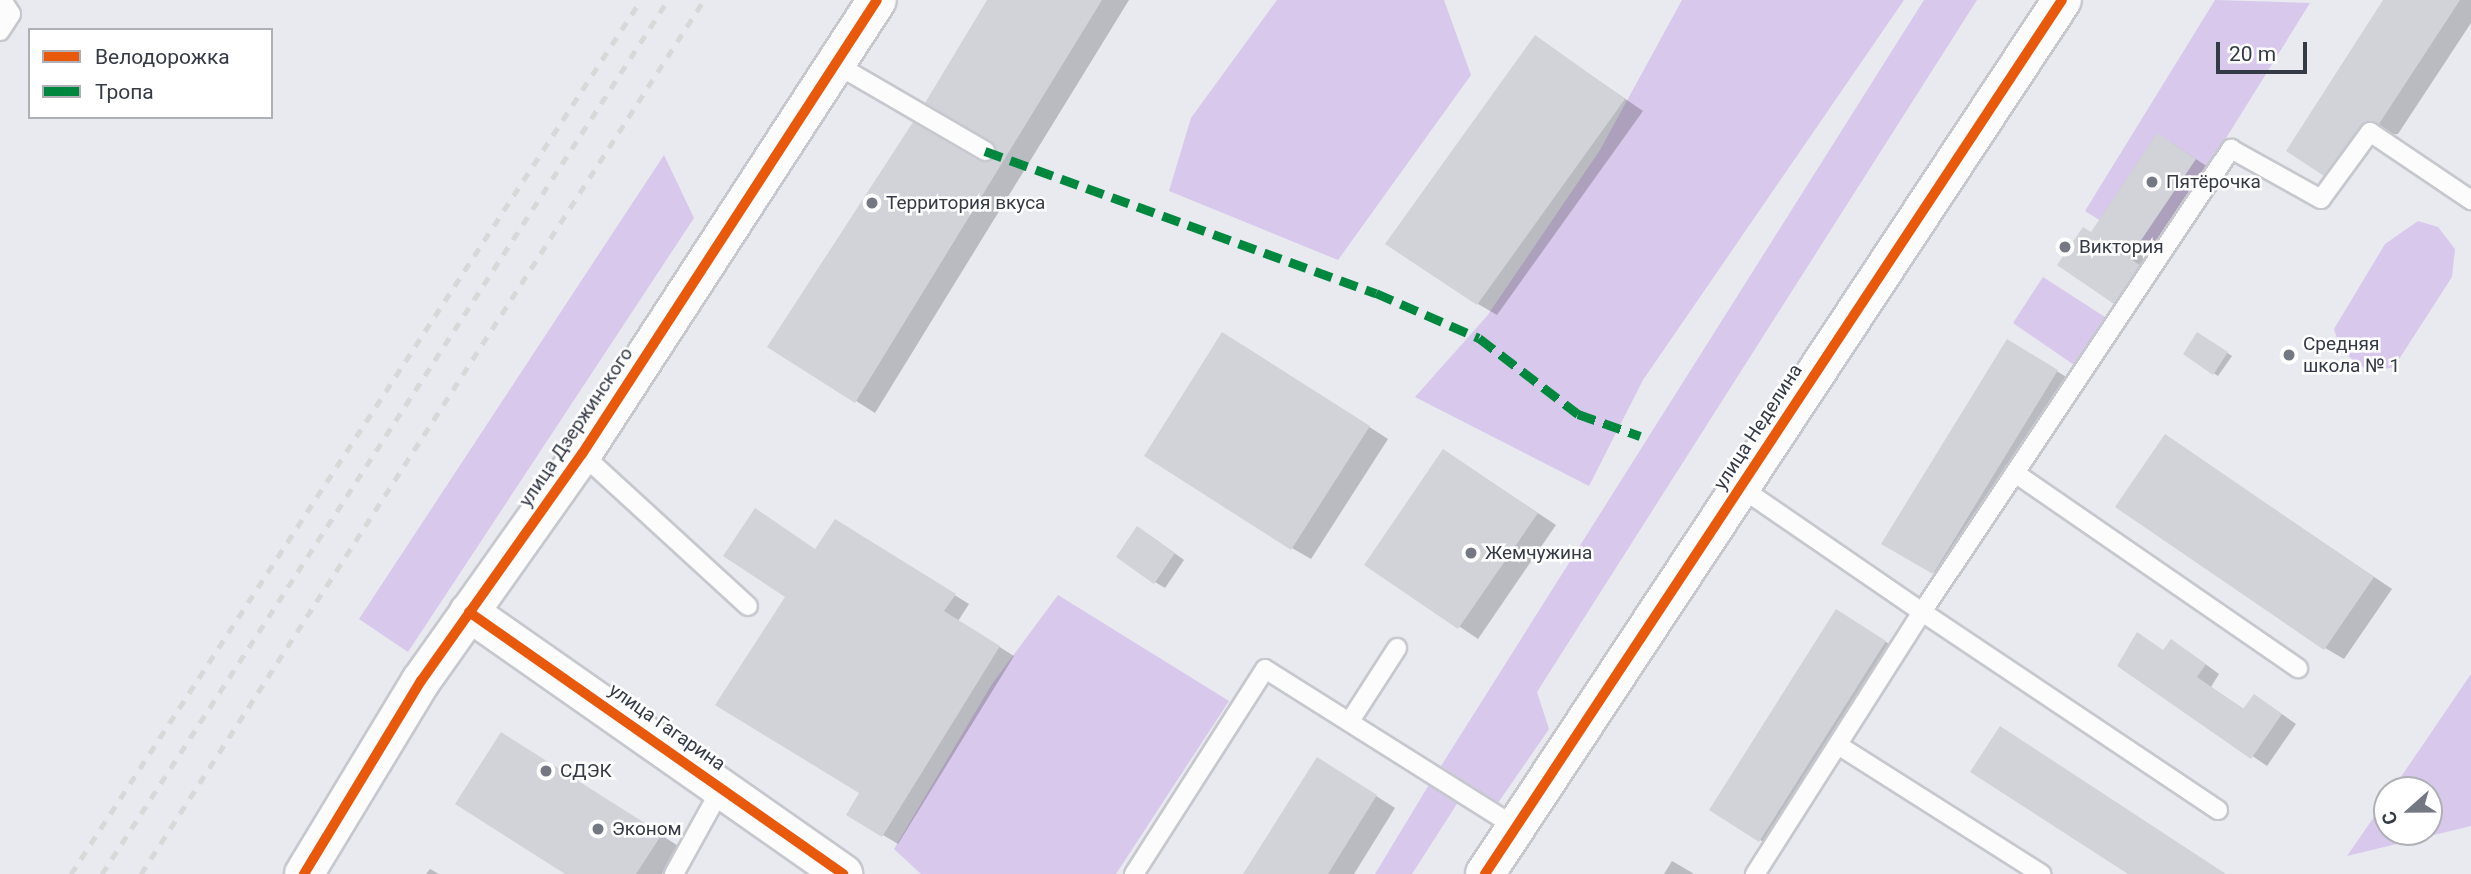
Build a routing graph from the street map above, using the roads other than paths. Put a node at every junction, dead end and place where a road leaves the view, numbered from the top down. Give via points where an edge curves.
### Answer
1 (2, 0) edge
2 (877, 0) edge
3 (2062, 0) edge
4 (0, 31) edge
5 (834, 63) junction
6 (985, 152) dead end
7 (2471, 200) edge
8 (582, 454) junction
9 (2015, 473) junction
10 (1740, 487) junction
11 (748, 606) dead end
12 (469, 612) junction
13 (1922, 612) junction
14 (1396, 648) dead end
15 (2298, 668) dead end
16 (1350, 721) junction
17 (1838, 745) junction
18 (722, 787) junction
19 (2218, 810) dead end
20 (1516, 827) junction
21 (304, 874) edge
22 (674, 874) edge
23 (843, 874) edge
24 (1134, 874) edge
25 (1485, 874) edge
26 (1755, 874) edge
27 (2041, 874) edge

1 - 4 lane via 11,14
2 - 5 street, улица Дзержинского
3 - 10 street, улица Неделина
5 - 6 lane
5 - 8 street, улица Дзержинского
7 - 9 lane via 2370,132 2321,199 2231,149
8 - 11 lane
8 - 12 street, улица Дзержинского
9 - 13 lane
9 - 15 lane
10 - 13 lane
10 - 20 street, улица Неделина
12 - 18 street, улица Гагарина
12 - 21 street, улица Дзержинского
13 - 17 lane
13 - 19 lane
14 - 16 lane
16 - 20 lane
16 - 24 lane via 1265,669
17 - 26 lane
17 - 27 lane
18 - 22 lane
18 - 23 street, улица Гагарина
20 - 25 street, улица Неделина

